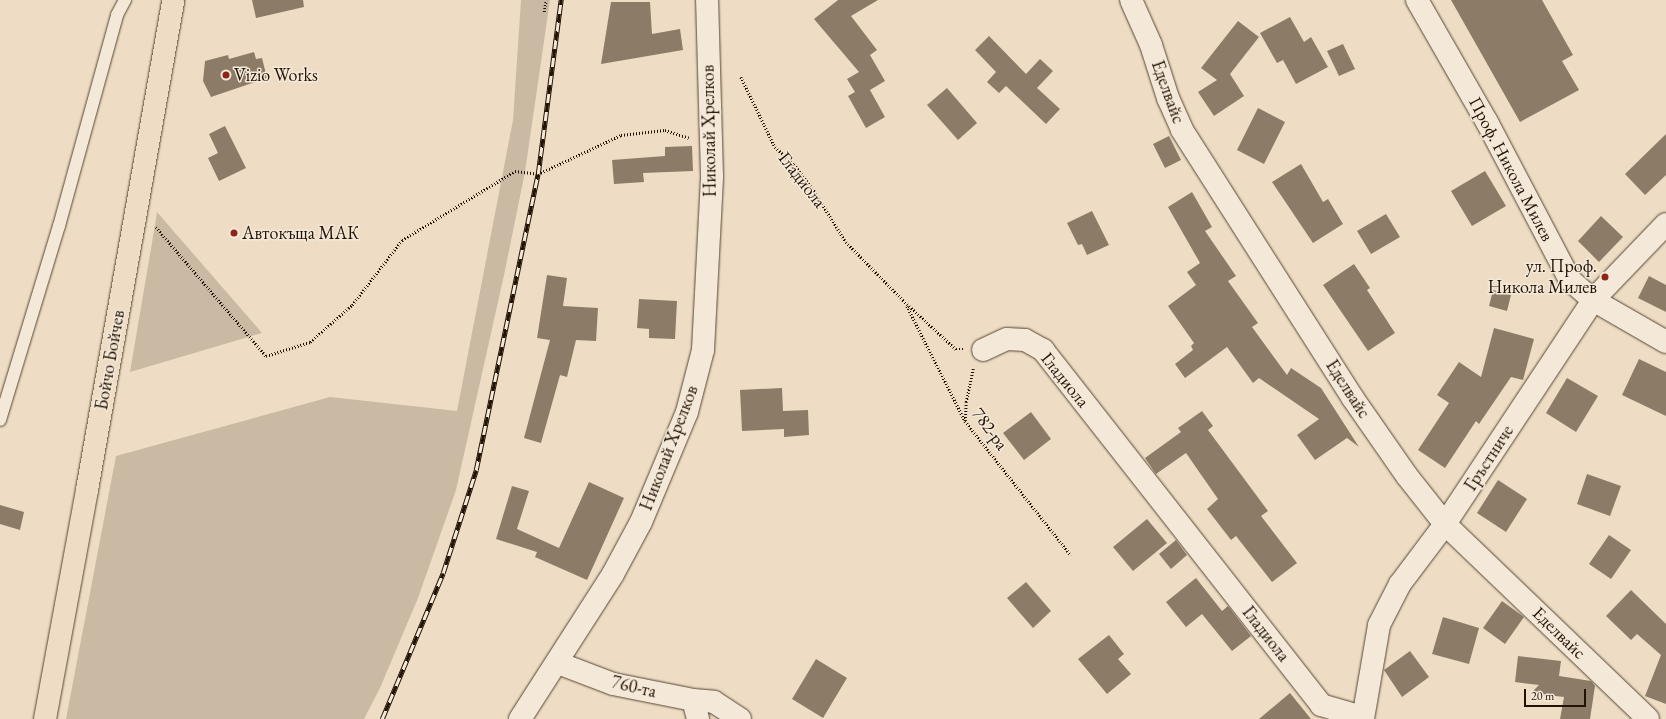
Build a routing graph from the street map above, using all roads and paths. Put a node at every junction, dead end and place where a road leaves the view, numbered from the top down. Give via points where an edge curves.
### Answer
1 (125, 0) edge
2 (172, 0) edge
3 (546, 0) edge
4 (707, 0) edge
5 (1130, 0) edge
6 (1417, 0) edge
7 (544, 12) dead end
8 (741, 77) dead end
9 (695, 140) dead end
10 (1666, 224) edge
11 (154, 226) dead end
12 (1593, 300) junction
13 (906, 304) junction
14 (1666, 342) edge
15 (983, 350) junction
16 (0, 420) edge
17 (966, 421) junction
18 (1445, 524) junction
19 (1071, 555) dead end
20 (558, 663) junction
21 (695, 709) edge
22 (1363, 718) edge
23 (44, 719) edge
24 (520, 719) edge
25 (740, 719) edge
26 (1648, 719) edge

1 - 16 lane via 117,15 59,226
2 - 23 highway, Бойчо Бойчев via 88,490
3 - 7 path
4 - 20 street, Николай Хрелков via 712,176 703,350 687,412 641,522 614,574
5 - 18 street, Еделвайс via 1151,45 1173,112 1182,130 1352,397 1407,476
6 - 12 street, Проф. Никола Милев via 1487,122 1570,280
8 - 13 path, Гладиола via 775,147 794,164 846,242
9 - 11 path via 665,130 621,135 538,174 515,171 402,240 352,305 310,342 266,356
10 - 12 street, Гръстниче
12 - 14 street, Проф. Никола Милев
12 - 18 street, Гръстниче
13 - 15 path, Гладиола via 956,349
13 - 17 path, 782-ра
15 - 17 path via 971,372
15 - 22 street, Гладиола via 1007,339 1025,340 1042,350 1322,705
17 - 19 path, 782-ра
18 - 22 street, Гръстниче via 1400,584 1379,625
18 - 26 street, Еделвайс
20 - 21 street, 760-та via 613,684
20 - 24 street, Николай Хрелков
21 - 25 street, 760-та via 714,702

